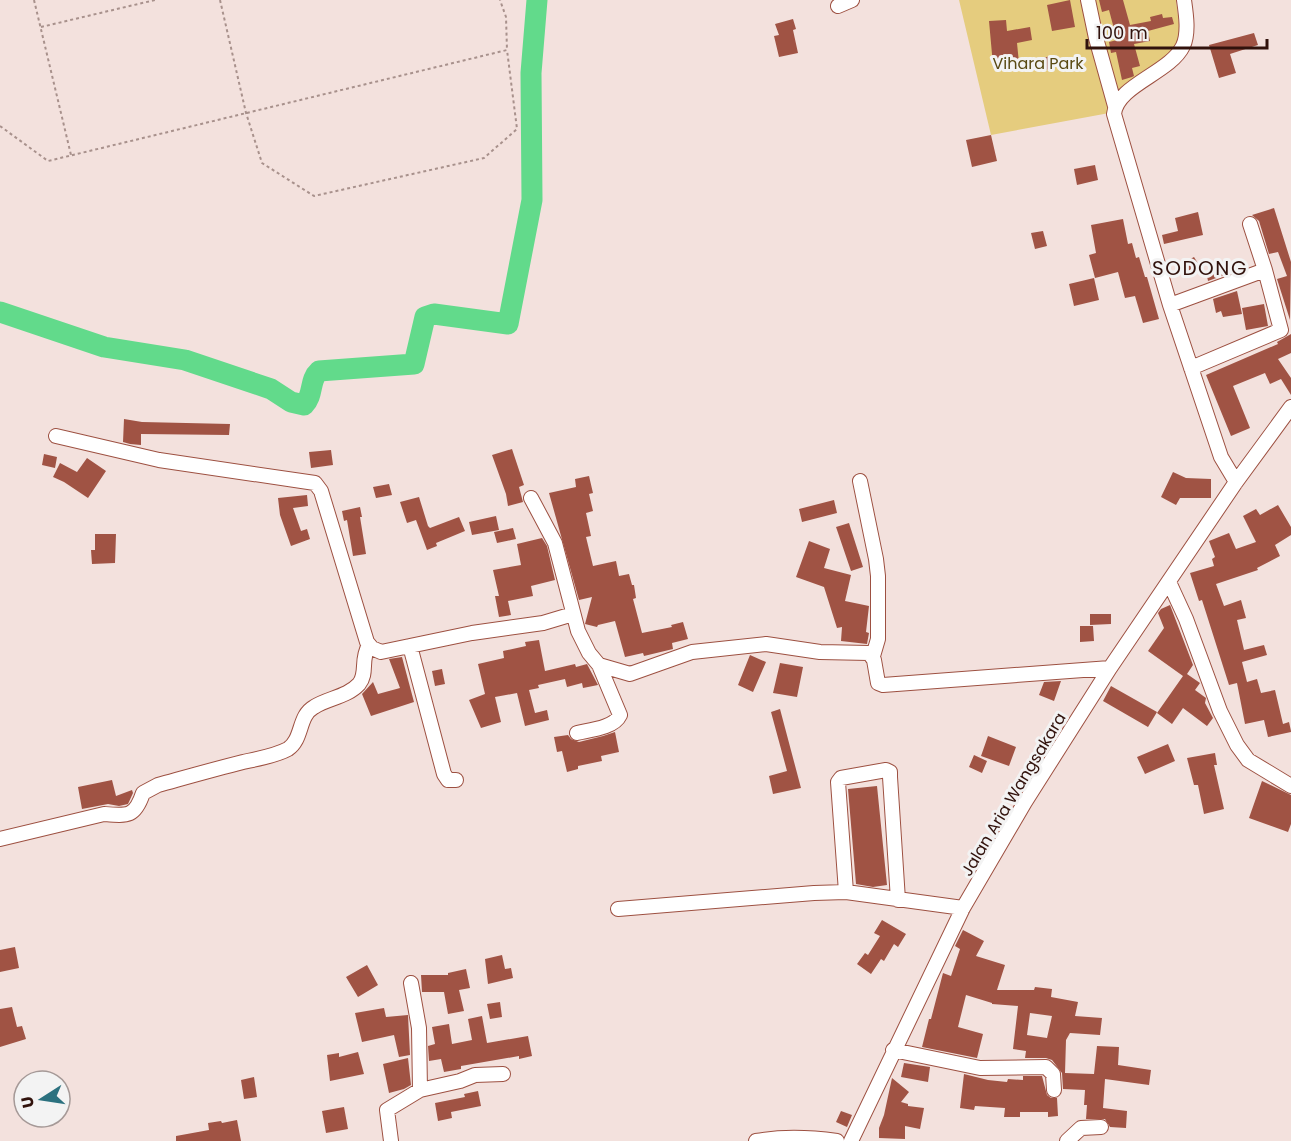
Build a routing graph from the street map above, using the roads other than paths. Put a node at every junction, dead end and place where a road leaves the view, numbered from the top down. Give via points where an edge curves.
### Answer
1 (852, 0) edge
2 (1088, 0) edge
3 (1184, 0) edge
4 (838, 6) dead end
5 (1115, 106) junction
6 (1250, 224) dead end
7 (1266, 270) junction
8 (1170, 305) junction
9 (1191, 368) junction
10 (1291, 407) edge
11 (56, 436) dead end
12 (860, 481) dead end
13 (1236, 482) junction
14 (531, 498) dead end
15 (1169, 582) junction
16 (573, 614) junction
17 (369, 645) junction
18 (410, 646) junction
19 (873, 656) junction
20 (600, 665) junction
21 (1110, 668) junction
22 (577, 733) dead end
23 (456, 780) dead end
24 (1291, 786) edge
25 (0, 839) edge
26 (846, 892) junction
27 (898, 900) junction
28 (963, 908) junction
29 (618, 909) dead end
30 (411, 983) dead end
31 (893, 1050) junction
32 (503, 1074) dead end
33 (420, 1090) junction
34 (1054, 1090) dead end
35 (1101, 1127) dead end
36 (391, 1141) edge
37 (756, 1141) edge
38 (837, 1141) edge
39 (851, 1141) edge
40 (1067, 1141) edge

1 - 4 street
2 - 5 street
3 - 5 street via 1183,46 1173,59
5 - 8 street via 1116,123
6 - 7 street
7 - 8 street
7 - 9 street via 1281,330
8 - 9 street
9 - 13 street via 1221,457
10 - 13 street, Jalan Aria Wangsakara
11 - 17 street via 159,460 315,483 321,491
12 - 19 street via 877,568 878,639
13 - 15 street, Jalan Aria Wangsakara
14 - 16 street via 555,543
15 - 21 street, Jalan Aria Wangsakara
15 - 24 street via 1237,745 1248,760
16 - 18 street via 543,623
16 - 20 street via 589,653
17 - 18 street via 381,652
17 - 25 street via 358,686 313,707 289,748 159,784 143,793 138,808 132,812 83,818
18 - 23 street via 444,774 448,780
19 - 20 street via 766,644 692,652 630,674
19 - 21 street via 878,683 883,685
20 - 22 street via 620,716 609,724
21 - 28 street, Jalan Aria Wangsakara
26 - 27 street
26 - 27 street via 838,782 841,778 886,770 890,772
26 - 29 street
27 - 28 street
28 - 31 street, Jalan Aria Wangsakara
30 - 33 street via 419,1028
31 - 34 street via 980,1068 1046,1067 1053,1074
31 - 39 street, Jalan Aria Wangsakara
32 - 33 street via 475,1076
33 - 36 street via 387,1110
35 - 40 street via 1081,1128
37 - 38 street via 802,1136

